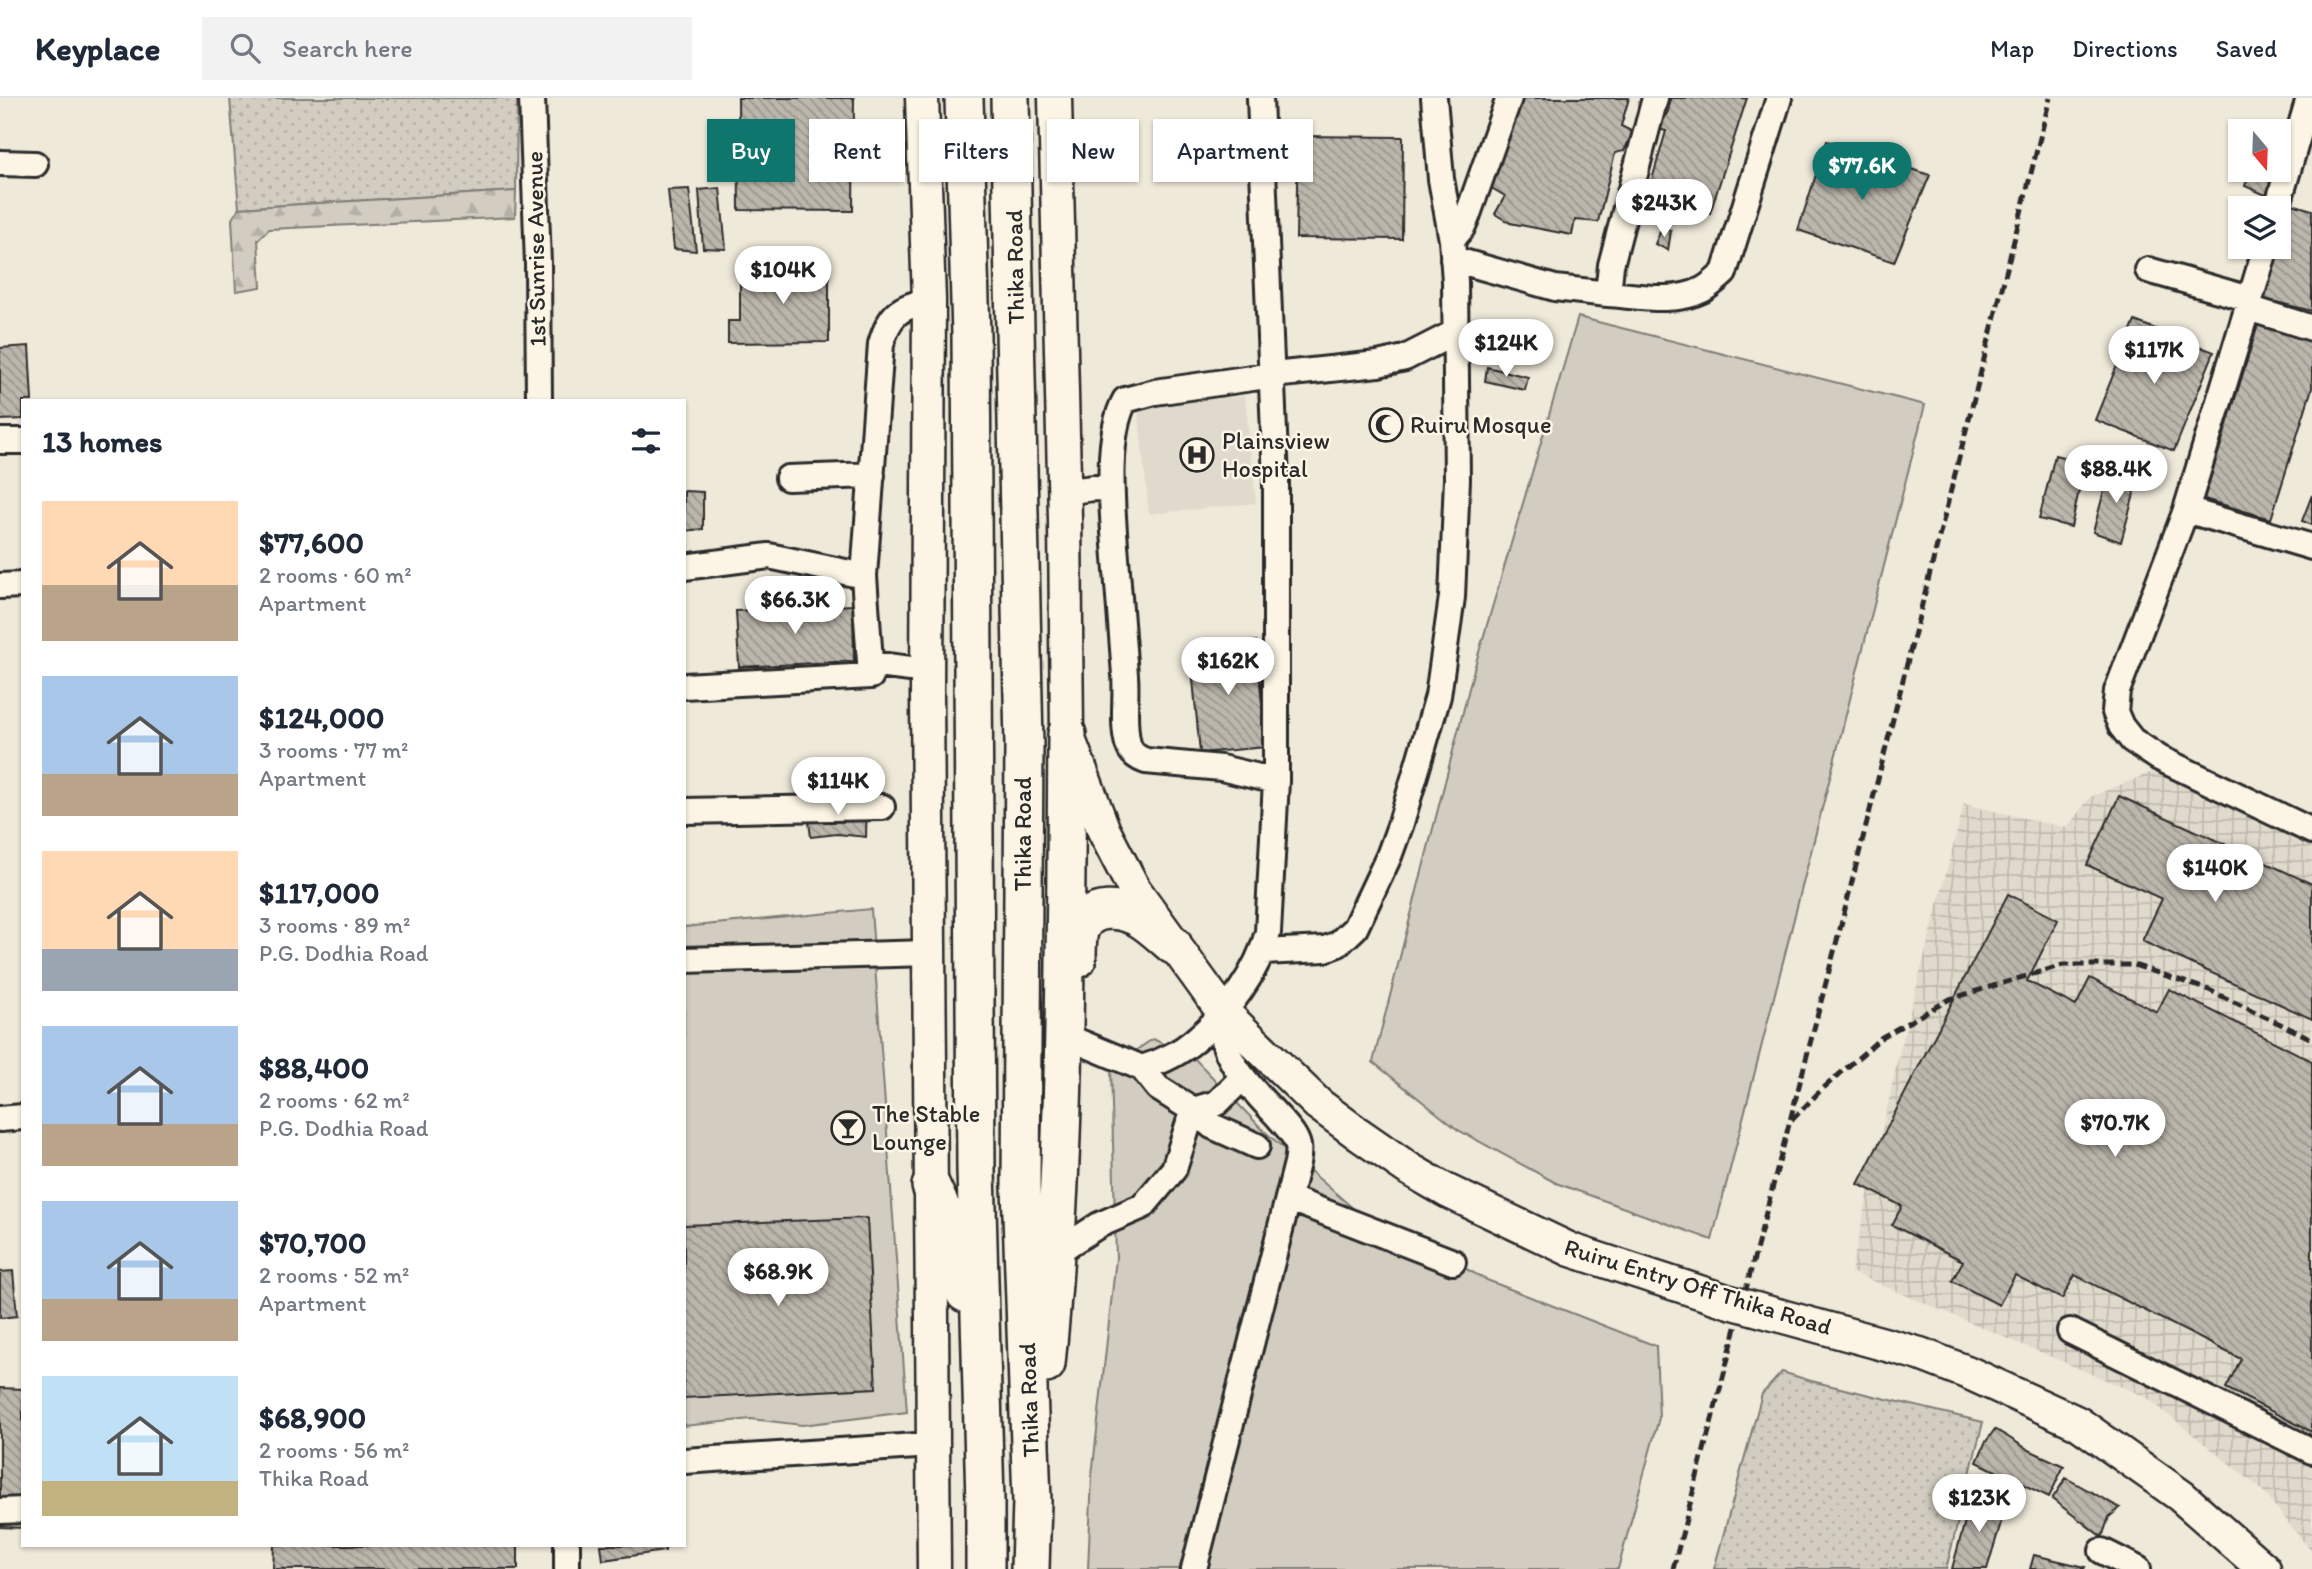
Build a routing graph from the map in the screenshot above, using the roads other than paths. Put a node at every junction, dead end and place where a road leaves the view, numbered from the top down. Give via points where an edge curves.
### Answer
1 (532, 98) edge
2 (922, 98) edge
3 (964, 98) edge
4 (1010, 98) edge
5 (1055, 98) edge
6 (1260, 98) edge
7 (1434, 98) edge
8 (1509, 98) edge
9 (1655, 98) edge
10 (1779, 98) edge
11 (2309, 102) edge
12 (0, 163) edge
13 (35, 164) dead end
14 (1482, 174) junction
15 (1441, 179) junction
16 (2281, 196) edge
17 (1452, 250) junction
18 (2262, 259) edge
19 (2148, 270) dead end
20 (1608, 294) junction
21 (929, 300) junction
22 (2249, 304) junction
23 (2312, 328) edge
24 (1454, 333) junction
25 (1273, 375) junction
26 (539, 399) edge
27 (21, 441) edge
28 (0, 442) edge
29 (872, 475) junction
30 (788, 478) dead end
31 (1111, 489) junction
32 (1064, 492) junction
33 (2186, 510) junction
34 (2312, 547) edge
35 (686, 567) edge
36 (864, 576) junction
37 (21, 585) edge
38 (0, 586) edge
39 (870, 664) junction
40 (927, 671) junction
41 (686, 686) edge
42 (1067, 734) junction
43 (1276, 781) junction
44 (882, 807) dead end
45 (686, 811) edge
46 (2312, 831) edge
47 (1173, 945) junction
48 (1263, 952) junction
49 (929, 953) junction
50 (686, 960) edge
51 (1223, 1012) junction
52 (1070, 1038) junction
53 (1142, 1068) junction
54 (1243, 1077) junction
55 (1064, 1095) junction
56 (1193, 1110) junction
57 (21, 1117) edge
58 (0, 1119) edge
59 (1257, 1146) dead end
60 (931, 1186) junction
61 (1288, 1198) junction
62 (1056, 1252) junction
63 (1453, 1262) dead end
64 (980, 1329) junction
65 (2070, 1331) dead end
66 (932, 1444) junction
67 (2312, 1451) edge
68 (686, 1461) edge
69 (1032, 1501) junction
70 (21, 1510) edge
71 (0, 1511) edge
72 (985, 1521) junction
73 (567, 1547) edge
74 (2102, 1551) dead end
75 (567, 1569) edge
76 (934, 1569) edge
77 (970, 1569) edge
78 (985, 1569) edge
79 (1030, 1569) edge
80 (1194, 1569) edge
81 (2138, 1569) edge
82 (2264, 1569) edge

1 - 26 street, 1st Sunrise Avenue
2 - 21 main road
3 - 64 highway, Thika Road via 971,335
4 - 69 highway, Thika Road via 1024,745 1021,1186
5 - 32 main road, Thika Road
6 - 25 street
7 - 15 street
8 - 14 street
9 - 20 street via 1611,265
10 - 20 street via 1724,273 1685,296
11 - 16 street
12 - 13 street
14 - 15 street
14 - 17 street
15 - 17 street
17 - 20 street via 1555,288
17 - 24 street
18 - 22 street
19 - 22 street
21 - 29 street via 904,307 885,328
21 - 40 main road
22 - 23 street
22 - 33 street
24 - 25 street via 1405,358 1378,365
24 - 48 street via 1457,479 1452,597 1438,696 1401,823 1366,909 1347,937 1325,948
25 - 31 street via 1155,391 1125,400 1116,427
25 - 43 street
27 - 28 street
29 - 30 street
29 - 36 street
31 - 32 street
31 - 43 street via 1129,748 1136,758 1146,761 1221,768
32 - 42 main road, Thika Road
33 - 34 street
33 - 46 street via 2117,691 2115,712 2132,740 2159,758
35 - 36 street via 769,556
36 - 39 street
37 - 38 street
39 - 40 street
39 - 41 street via 871,676
40 - 49 main road
42 - 47 main road, Ruiru Entry Off Thika Road via 1104,831 1134,889
42 - 55 highway
43 - 48 street
44 - 45 street
47 - 51 main road, Ruiru Entry Off Thika Road
47 - 52 highway via 1141,919 1114,909 1094,913 1084,921 1079,933
48 - 51 street
49 - 50 street
49 - 60 main road
51 - 53 street via 1195,1040 1163,1061
51 - 54 street via 1224,1043
51 - 82 main road, Ruiru Entry Off Thika Road, bridge via 1318,1104 1447,1191 1571,1250 1730,1302 1920,1354 2078,1423 2181,1496
52 - 53 street
52 - 55 highway
53 - 56 street via 1158,1088
54 - 56 street via 1217,1103
54 - 61 street via 1292,1133 1299,1148
55 - 62 highway
56 - 59 street via 1212,1126
56 - 62 street via 1174,1169 1143,1206 1099,1225
57 - 58 street
60 - 64 highway via 947,1221 961,1281
60 - 66 main road
61 - 63 street
61 - 80 street
62 - 69 highway
64 - 72 highway, Thika Road
65 - 67 street
66 - 68 street
66 - 76 main road
69 - 79 highway, Thika Road
70 - 71 street
72 - 77 highway
72 - 78 highway, Thika Road
73 - 75 street
74 - 81 street

